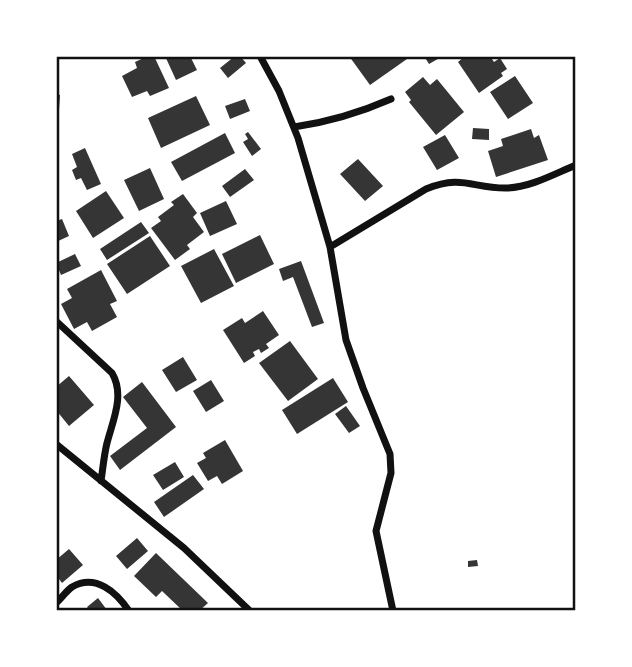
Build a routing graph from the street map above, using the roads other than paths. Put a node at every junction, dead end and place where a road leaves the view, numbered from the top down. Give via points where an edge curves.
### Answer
1 (260, 56) edge
2 (391, 99) dead end
3 (294, 127) junction
4 (576, 165) edge
5 (330, 247) junction
6 (56, 321) edge
7 (56, 444) edge
8 (101, 481) junction
9 (56, 603) edge
10 (129, 611) edge
11 (250, 611) edge
12 (393, 611) edge

1 - 3 street
2 - 3 street via 335,120
3 - 5 street
4 - 5 street via 524,186 464,181 438,184
5 - 12 street via 346,340 392,463 376,542
6 - 8 street via 117,382 117,407
7 - 8 street
8 - 11 street via 184,548
9 - 10 street via 72,587 96,584 117,594

